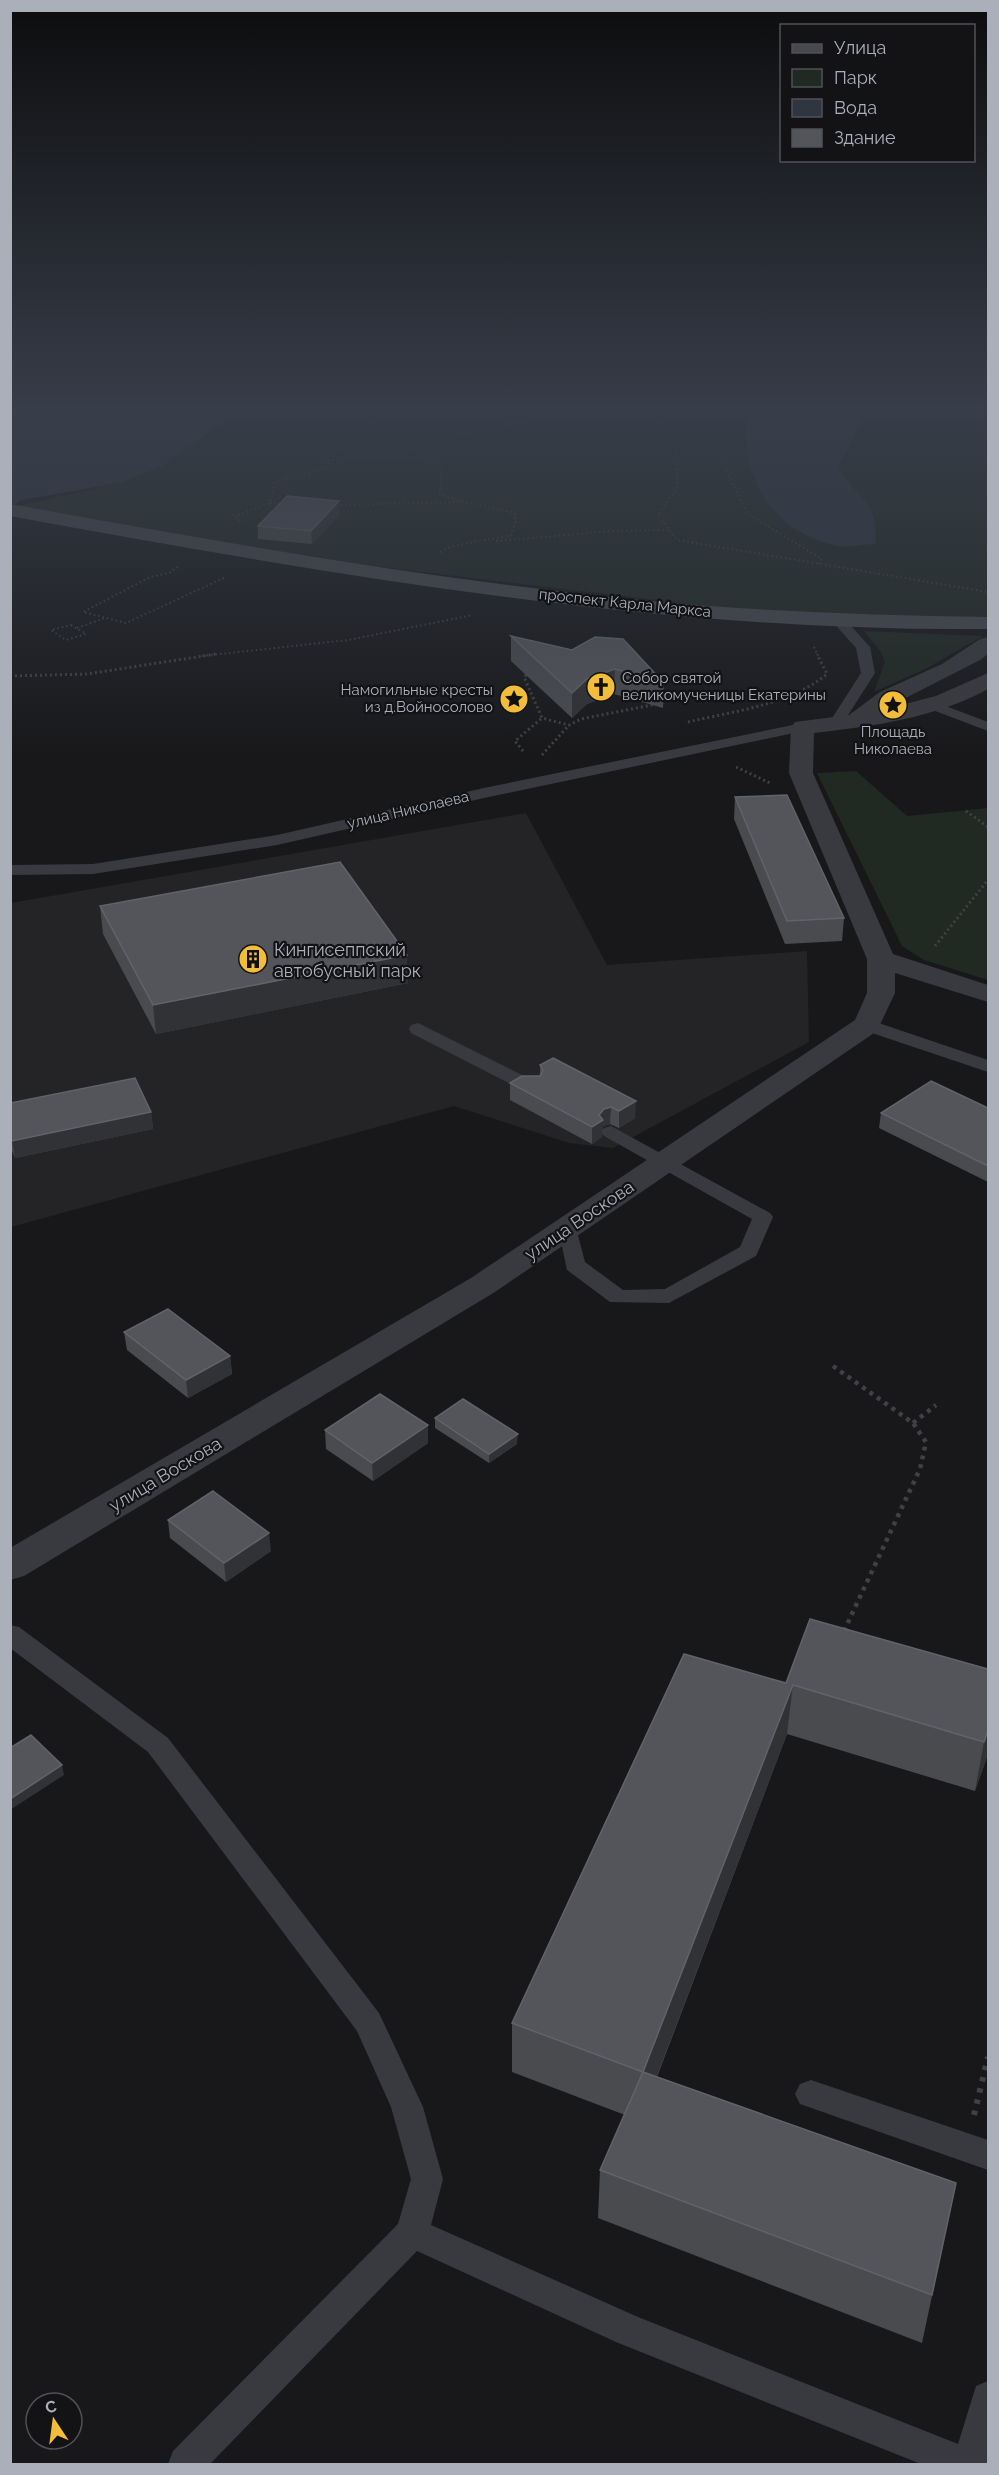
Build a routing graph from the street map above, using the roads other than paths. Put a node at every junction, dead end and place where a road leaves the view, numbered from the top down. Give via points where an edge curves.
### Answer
1 (99, 526) edge
2 (838, 620) junction
3 (988, 624) edge
4 (988, 645) edge
5 (988, 680) edge
6 (935, 706) junction
7 (845, 722) junction
8 (802, 727) junction
9 (988, 727) edge
10 (10, 870) edge
11 (881, 959) junction
12 (988, 994) edge
13 (867, 1025) junction
14 (418, 1029) dead end
15 (988, 1066) edge
16 (531, 1087) edge
17 (612, 1132) dead end
18 (667, 1161) junction
19 (568, 1228) junction
20 (10, 1566) edge
21 (10, 1634) edge
22 (811, 2094) dead end
23 (977, 2151) edge
24 (412, 2233) junction
25 (988, 2398) edge
26 (186, 2464) edge
27 (964, 2464) edge
28 (971, 2464) edge

1 - 2 main road, проспект Карла Маркса via 607,603
2 - 3 main road, проспект Карла Маркса
2 - 7 lane via 863,647 868,673
4 - 7 street
5 - 6 street
6 - 7 street
6 - 9 lane
7 - 8 street
8 - 10 lane, улица Николаева via 277,840 93,869
8 - 11 street via 801,773
11 - 12 street
11 - 13 street via 881,993
13 - 15 lane
13 - 18 street, улица Воскова
14 - 16 lane
17 - 18 lane
18 - 19 street, улица Воскова
18 - 19 lane via 763,1217 749,1251 669,1296 618,1297 575,1265
19 - 20 street, улица Воскова via 483,1285
21 - 24 lane via 158,1745 368,2022 407,2107 427,2179
22 - 23 lane
24 - 26 lane
24 - 27 lane via 628,2330
25 - 28 lane

